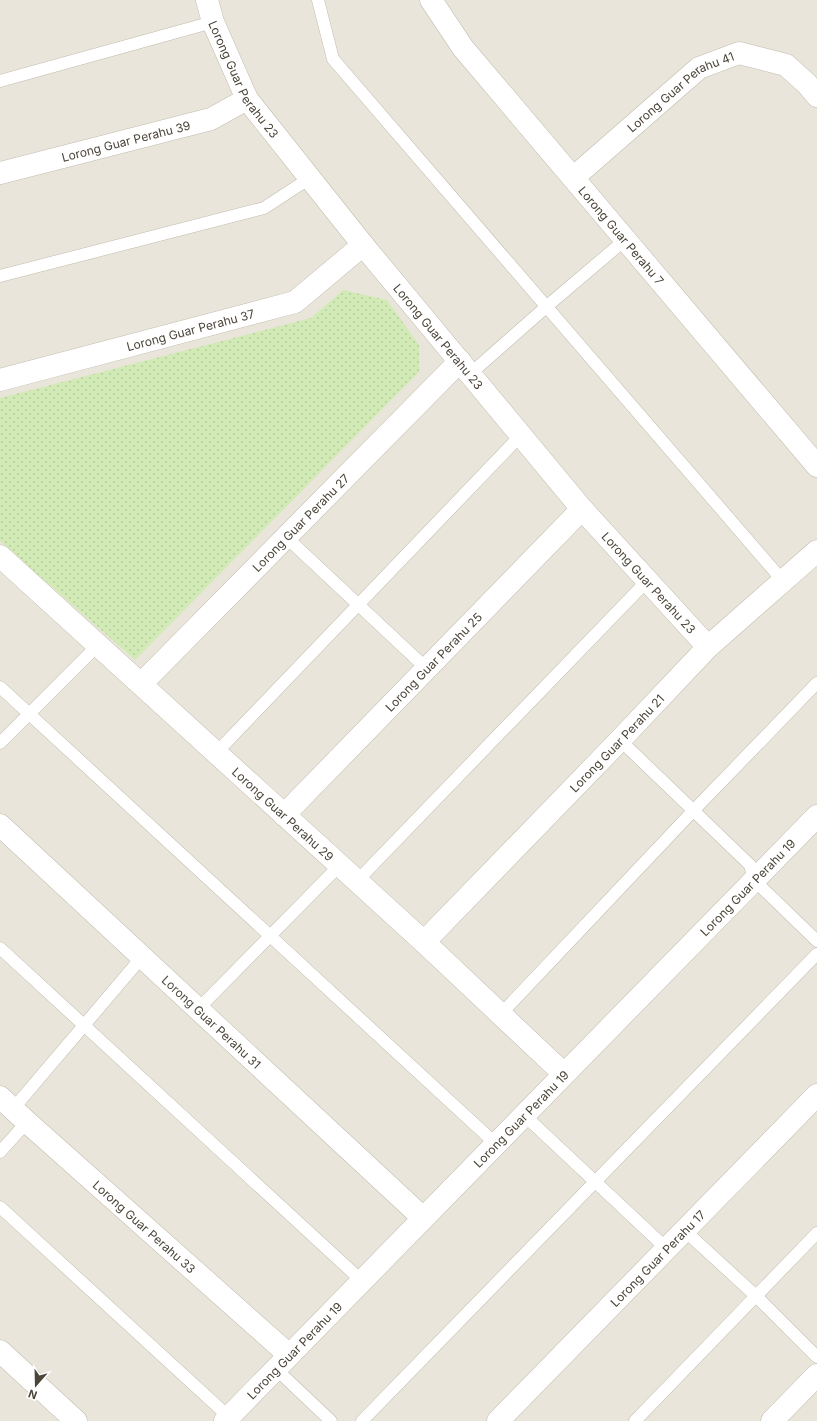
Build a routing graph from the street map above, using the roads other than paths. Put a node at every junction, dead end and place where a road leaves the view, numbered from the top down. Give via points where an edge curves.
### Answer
1 (207, 0) edge
2 (318, 0) edge
3 (431, 0) edge
4 (213, 22) junction
5 (0, 81) edge
6 (817, 96) edge
7 (247, 99) junction
8 (0, 173) edge
9 (310, 178) junction
10 (573, 178) junction
11 (626, 239) junction
12 (363, 245) junction
13 (0, 276) edge
14 (546, 307) junction
15 (465, 368) junction
16 (0, 380) edge
17 (521, 435) junction
18 (817, 466) edge
19 (582, 509) junction
20 (286, 537) junction
21 (817, 551) edge
22 (0, 556) edge
23 (647, 581) junction
24 (783, 581) junction
25 (359, 604) junction
26 (98, 645) junction
27 (708, 648) junction
28 (427, 669) junction
29 (817, 683) edge
30 (141, 684) junction
31 (0, 687) edge
32 (30, 714) junction
33 (620, 740) junction
34 (0, 743) edge
35 (216, 753) junction
36 (693, 811) junction
37 (284, 815) junction
38 (817, 816) edge
39 (0, 825) edge
40 (340, 865) junction
41 (754, 880) junction
42 (357, 881) junction
43 (270, 936) junction
44 (817, 941) edge
45 (424, 942) junction
46 (0, 948) edge
47 (817, 954) edge
48 (142, 957) junction
49 (198, 1009) junction
50 (500, 1014) junction
51 (84, 1025) junction
52 (564, 1074) junction
53 (817, 1095) edge
54 (13, 1110) edge
55 (524, 1115) junction
56 (496, 1144) junction
57 (0, 1152) edge
58 (595, 1182) junction
59 (0, 1207) edge
60 (423, 1218) junction
61 (684, 1230) junction
62 (817, 1234) edge
63 (667, 1249) junction
64 (362, 1281) junction
65 (756, 1296) junction
66 (0, 1351) edge
67 (817, 1357) edge
68 (282, 1362) junction
69 (817, 1375) edge
70 (227, 1419) edge
71 (76, 1421) edge
72 (331, 1421) edge
73 (362, 1421) edge
74 (498, 1421) edge
75 (635, 1421) edge
76 (772, 1421) edge

1 - 4 street, Lorong Guar Perahu 23
2 - 14 lane via 333,59
3 - 10 street, Lorong Guar Perahu 7 via 463,48
4 - 5 lane
4 - 7 street, Lorong Guar Perahu 23
6 - 10 street, Lorong Guar Perahu 41 via 786,65 739,53 699,68
7 - 8 street, Lorong Guar Perahu 39 via 211,119
7 - 9 street, Lorong Guar Perahu 23
9 - 12 street, Lorong Guar Perahu 23
9 - 13 lane via 264,208
10 - 11 street, Lorong Guar Perahu 7
11 - 14 lane
11 - 18 street, Lorong Guar Perahu 7
12 - 15 street, Lorong Guar Perahu 23
12 - 16 street, Lorong Guar Perahu 37 via 295,302
14 - 15 lane
14 - 24 lane
15 - 17 street, Lorong Guar Perahu 23
15 - 20 street, Lorong Guar Perahu 27
17 - 19 street, Lorong Guar Perahu 23
17 - 25 lane
19 - 23 street, Lorong Guar Perahu 23
19 - 28 street, Lorong Guar Perahu 25
20 - 25 lane
20 - 30 street, Lorong Guar Perahu 27
21 - 24 street, Lorong Guar Perahu 21
22 - 26 street, Lorong Guar Perahu 29
23 - 27 street, Lorong Guar Perahu 23
23 - 42 lane
24 - 27 street, Lorong Guar Perahu 21
25 - 28 lane
25 - 35 lane
26 - 30 street, Lorong Guar Perahu 29
26 - 32 lane
27 - 33 street, Lorong Guar Perahu 21
28 - 37 street, Lorong Guar Perahu 25
29 - 36 lane
30 - 35 street, Lorong Guar Perahu 29
31 - 32 lane
32 - 34 lane
32 - 43 lane
33 - 36 lane
33 - 45 street, Lorong Guar Perahu 21
35 - 37 street, Lorong Guar Perahu 29
36 - 41 lane via 750,865
36 - 50 lane
37 - 40 street, Lorong Guar Perahu 29
38 - 41 street, Lorong Guar Perahu 19
39 - 48 street, Lorong Guar Perahu 31
40 - 42 street, Lorong Guar Perahu 29
40 - 43 lane
41 - 44 lane
41 - 52 street, Lorong Guar Perahu 19
42 - 45 street, Lorong Guar Perahu 29
43 - 49 lane
43 - 56 lane
45 - 50 street, Lorong Guar Perahu 29
46 - 51 lane
47 - 58 lane
48 - 49 street, Lorong Guar Perahu 31
48 - 51 lane
49 - 60 street, Lorong Guar Perahu 31
50 - 52 street, Lorong Guar Perahu 29
51 - 54 lane
51 - 64 lane
52 - 55 street, Lorong Guar Perahu 19
53 - 61 street, Lorong Guar Perahu 17
54 - 57 lane
54 - 68 street, Lorong Guar Perahu 33
55 - 56 street, Lorong Guar Perahu 19
55 - 58 lane
56 - 60 street, Lorong Guar Perahu 19
58 - 63 lane
58 - 73 lane
59 - 70 lane
60 - 64 street, Lorong Guar Perahu 19
61 - 63 street, Lorong Guar Perahu 17
61 - 65 lane
62 - 65 lane
63 - 74 street, Lorong Guar Perahu 17
64 - 68 street, Lorong Guar Perahu 19
65 - 67 lane
65 - 75 lane
66 - 71 street
68 - 70 street, Lorong Guar Perahu 19
68 - 72 lane
69 - 76 street

